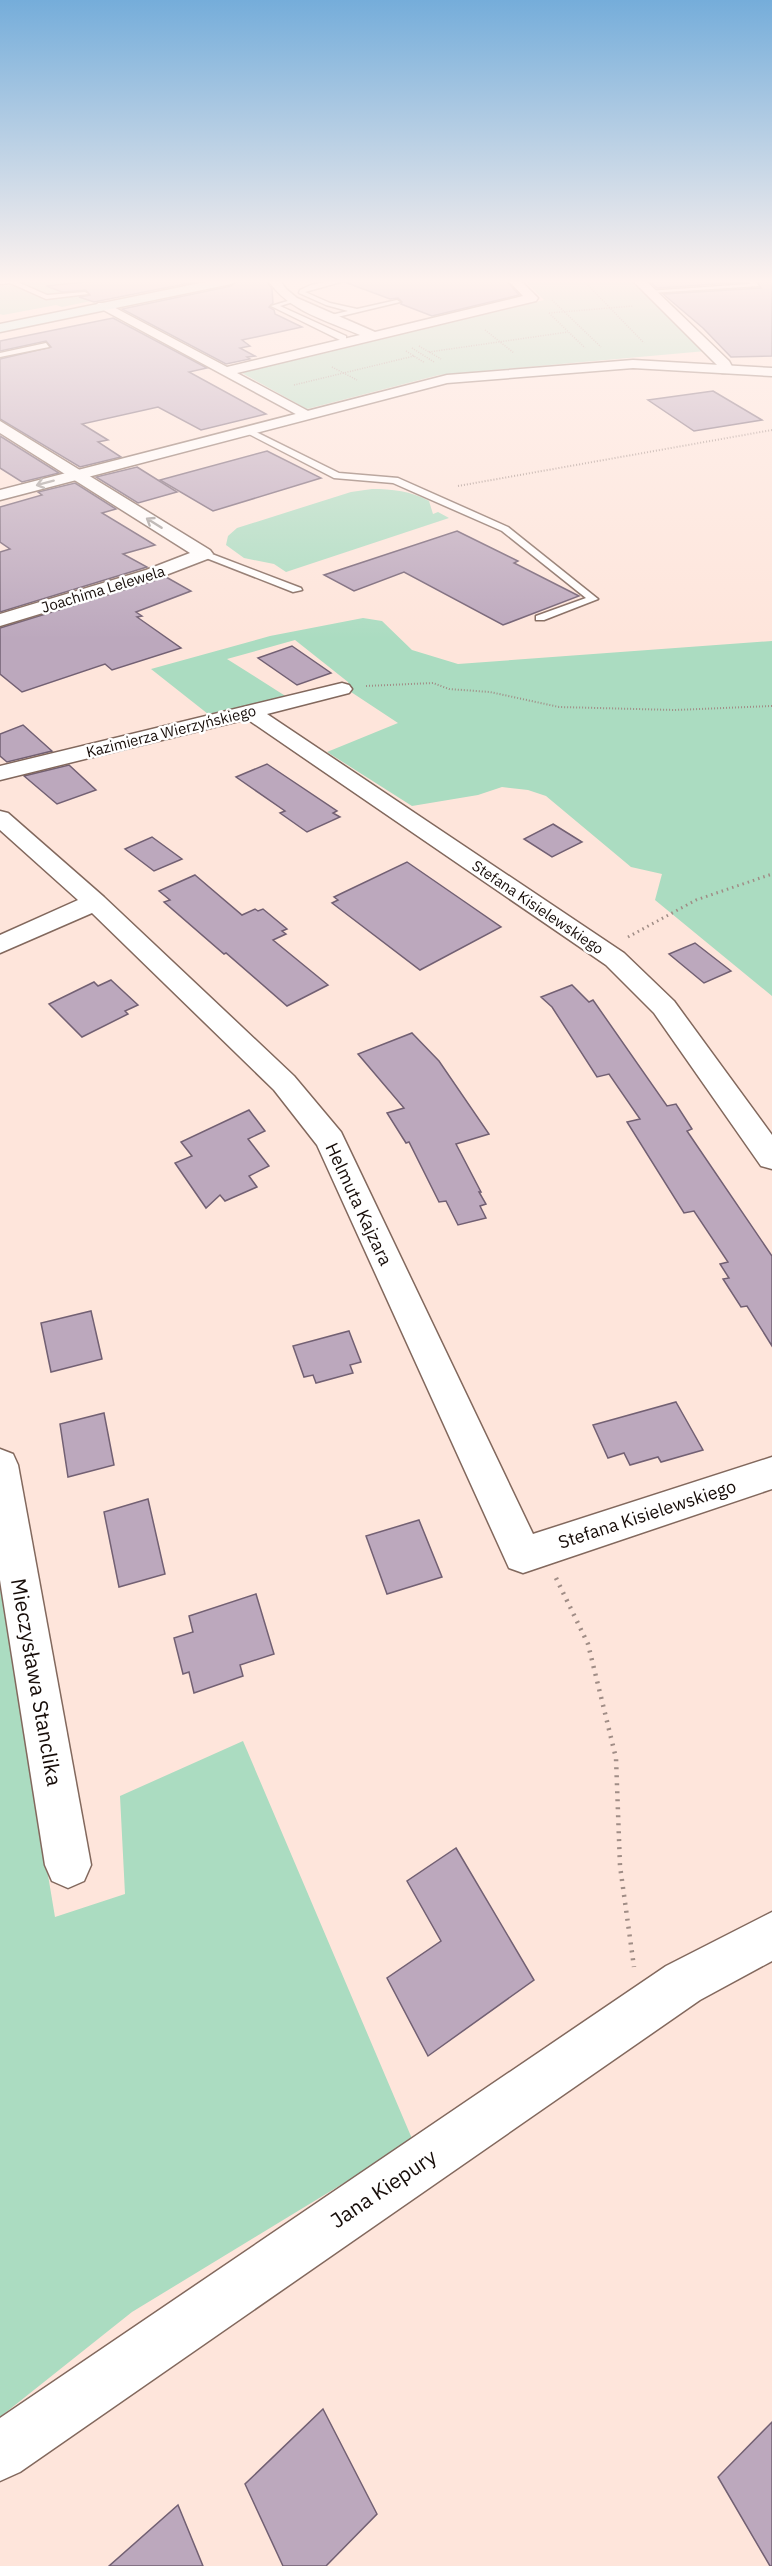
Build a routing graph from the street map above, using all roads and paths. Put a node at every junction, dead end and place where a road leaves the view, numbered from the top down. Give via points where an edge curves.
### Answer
1 (277, 400) edge
2 (363, 400) edge
3 (305, 415) junction
4 (0, 426) edge
5 (248, 430) junction
6 (772, 430) edge
7 (77, 475) junction
8 (422, 492) junction
9 (0, 495) edge
10 (204, 554) junction
11 (297, 590) dead end
12 (540, 618) dead end
13 (0, 620) edge
14 (342, 689) joint
15 (772, 706) edge
16 (251, 712) junction
17 (0, 773) edge
18 (0, 818) edge
19 (772, 874) edge
20 (95, 902) junction
21 (0, 945) edge
22 (602, 950) junction
23 (772, 1158) edge
24 (0, 1465) edge
25 (772, 1473) edge
26 (533, 1552) junction
27 (68, 1865) dead end
28 (772, 1935) edge
29 (640, 2012) junction
30 (0, 2452) edge

1 - 3 street
2 - 3 street
3 - 5 street
4 - 7 street
5 - 7 street
5 - 8 lane via 337,476 395,480
6 - 8 path
7 -> 9 street
10 -> 7 street
8 - 12 lane via 505,529 593,599
10 - 11 lane
10 - 13 street, Joachima Lelewela via 152,574
14 - 15 path via 433,682 449,689 490,692 559,707 675,710
14 - 16 street, Kazimierza Wierzyńskiego
16 - 17 street, Kazimierza Wierzyńskiego
16 - 22 street, Stefana Kisielewskiego
18 - 20 street, Helmuta Kajzara
19 - 22 path via 696,900
20 - 21 street
20 - 26 street, Helmuta Kajzara via 284,1083 330,1140
22 - 23 street, Stefana Kisielewskiego via 664,1007
24 - 27 street, Mieczysława Stanclika
25 - 26 street, Stefana Kisielewskiego
26 - 29 path via 588,1644 616,1758 620,1866
28 - 29 street, Jana Kiepury via 682,1983
29 - 30 street, Jana Kiepury

